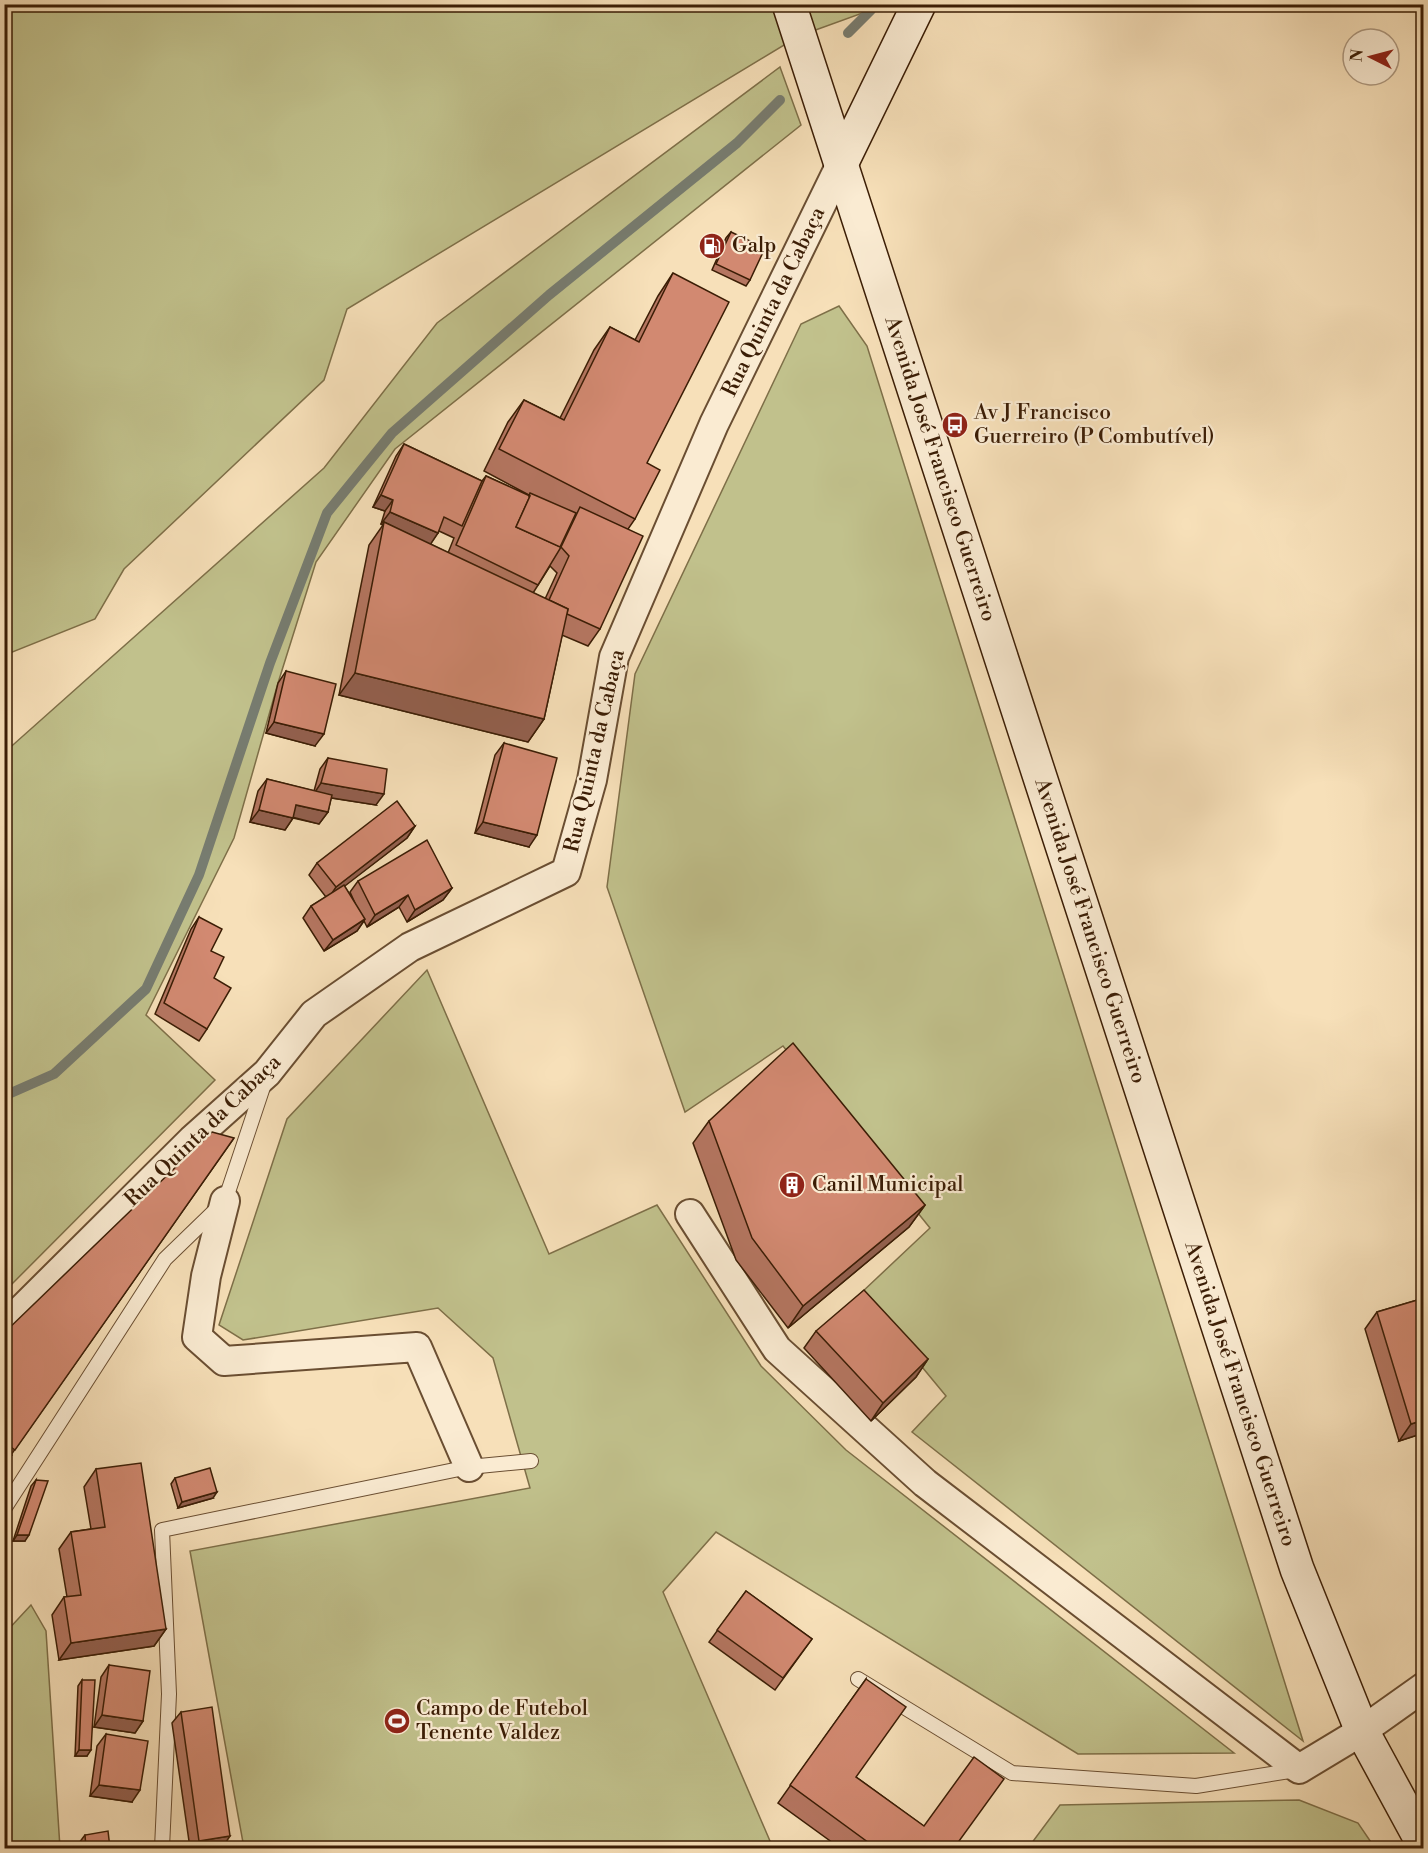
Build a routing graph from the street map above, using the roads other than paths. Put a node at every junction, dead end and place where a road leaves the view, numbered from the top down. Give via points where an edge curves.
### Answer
1 (789, 4) edge
2 (919, 4) edge
3 (841, 164) junction
4 (267, 1073) junction
5 (225, 1201) junction
6 (690, 1214) dead end
7 (4, 1327) edge
8 (531, 1461) dead end
9 (469, 1467) junction
10 (4, 1509) edge
11 (858, 1679) dead end
12 (1424, 1687) edge
13 (1362, 1731) junction
14 (1299, 1769) junction
15 (1424, 1845) edge
16 (162, 1848) edge

1 - 3 main road, Avenida José Francisco Guerreiro
2 - 3 main road
3 - 4 street, Rua Quinta da Cabaça via 714,424 614,657 592,780 566,872 410,947 314,1014
3 - 13 main road, Avenida José Francisco Guerreiro via 1297,1569
4 - 5 lane
4 - 7 street, Rua Quinta da Cabaça via 192,1140
5 - 9 street via 206,1276 197,1337 224,1361 417,1347
5 - 10 lane via 165,1258
6 - 14 street via 777,1349 925,1483
8 - 9 lane
9 - 16 lane via 162,1530 169,1694
11 - 14 lane via 1012,1773 1196,1786
12 - 13 street
13 - 14 street
13 - 15 main road, Avenida José Francisco Guerreiro

